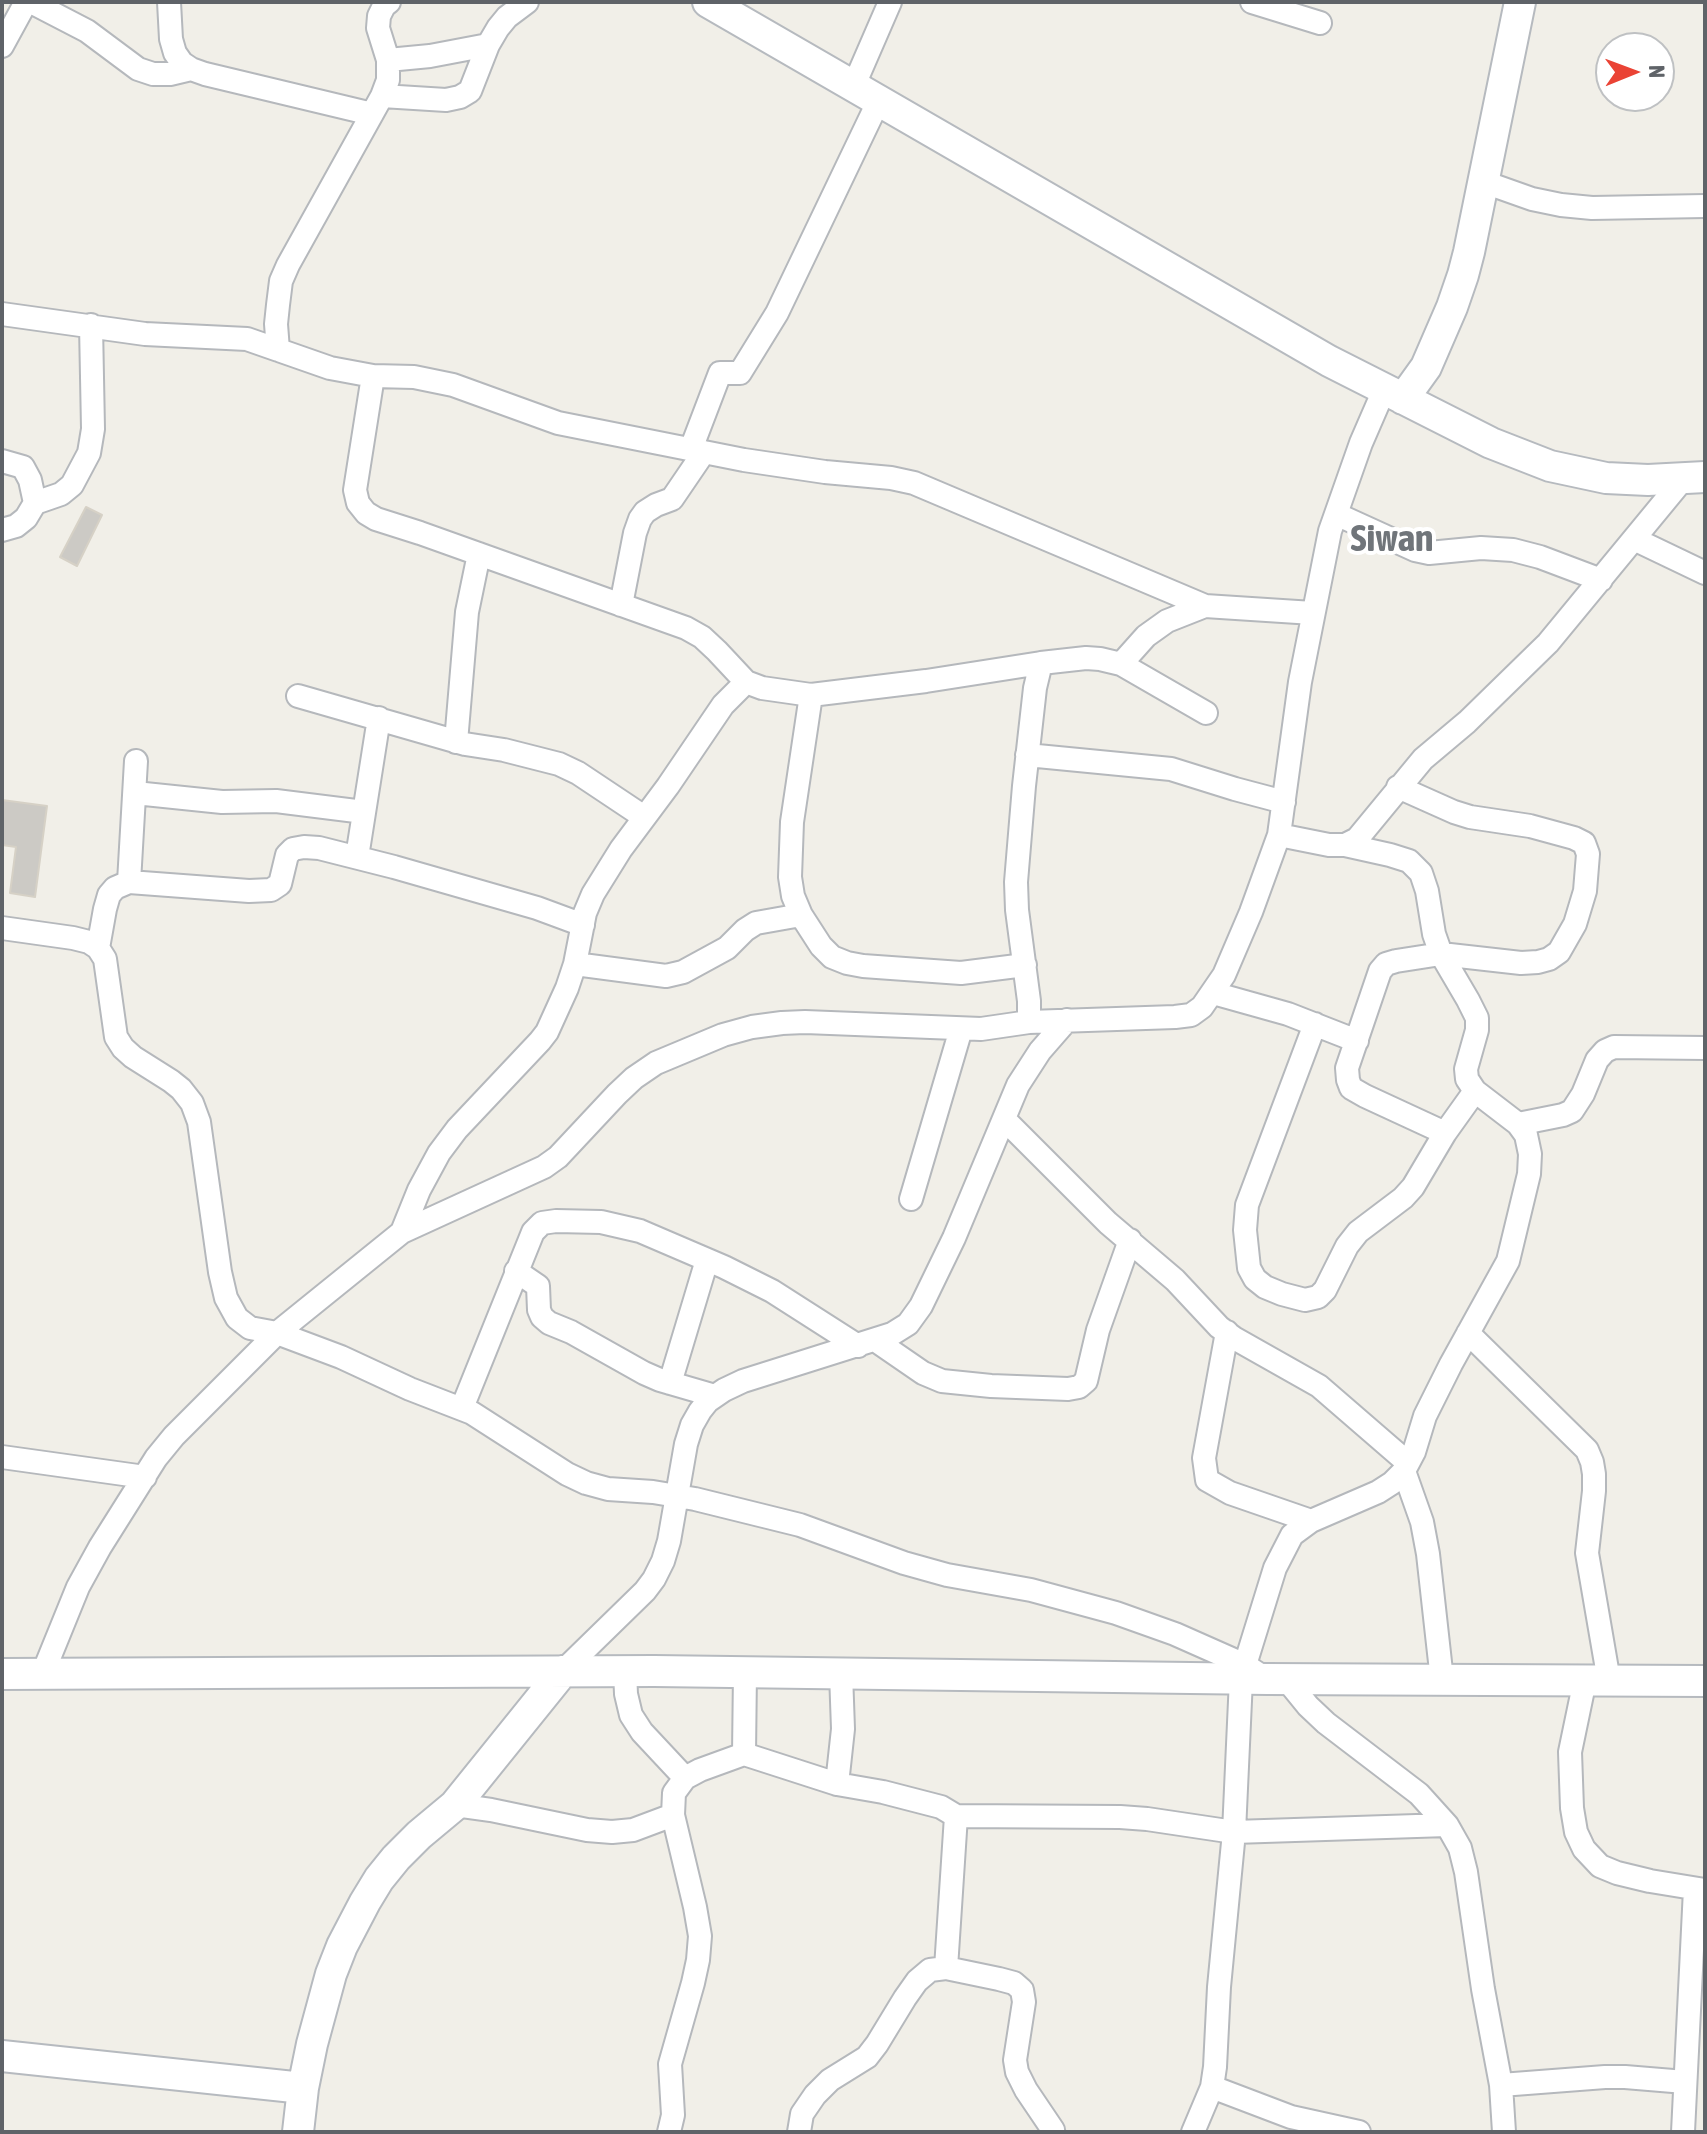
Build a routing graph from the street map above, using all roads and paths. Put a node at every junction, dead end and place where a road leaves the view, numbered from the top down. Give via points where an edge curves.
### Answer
1 (28, 2) edge
2 (389, 2) edge
3 (527, 2) edge
4 (708, 2) edge
5 (890, 2) edge
6 (1252, 2) edge
7 (1520, 2) edge
8 (173, 3) edge
9 (1320, 23) dead end
10 (488, 45) junction
11 (2, 46) edge
12 (388, 60) junction
13 (191, 69) junction
14 (867, 93) junction
15 (377, 105) junction
16 (1484, 182) junction
17 (1705, 206) edge
18 (2, 314) edge
19 (91, 325) junction
20 (278, 350) junction
21 (373, 376) junction
22 (1393, 395) junction
23 (698, 451) junction
24 (2, 461) edge
25 (1694, 477) edge
26 (35, 503) junction
27 (1336, 514) junction
28 (2, 530) edge
29 (1634, 539) junction
30 (479, 554) junction
31 (1705, 573) edge
32 (1601, 580) junction
33 (621, 605) junction
34 (1205, 606) junction
35 (1313, 613) junction
36 (1041, 663) junction
37 (1121, 664) junction
38 (746, 682) junction
39 (811, 695) junction
40 (298, 696) dead end
41 (1206, 713) dead end
42 (379, 718) junction
43 (456, 742) junction
44 (1027, 755) junction
45 (136, 761) dead end
46 (1398, 787) junction
47 (135, 793) junction
48 (1284, 802) junction
49 (364, 812) junction
50 (644, 817) junction
51 (1279, 835) junction
52 (1345, 845) junction
53 (357, 857) junction
54 (129, 882) junction
55 (801, 915) junction
56 (583, 925) junction
57 (2, 928) edge
58 (98, 948) junction
59 (1441, 954) junction
60 (575, 964) junction
61 (1025, 965) junction
62 (1213, 993) junction
63 (1067, 1020) junction
64 (1029, 1022) junction
65 (1315, 1024) junction
66 (961, 1029) junction
67 (1357, 1041) junction
68 (1705, 1048) edge
69 (1475, 1091) junction
70 (1004, 1119) junction
71 (1518, 1124) junction
72 (1445, 1133) junction
73 (911, 1199) dead end
74 (402, 1232) junction
75 (1130, 1240) junction
76 (707, 1260) junction
77 (516, 1271) junction
78 (1227, 1332) junction
79 (277, 1333) junction
80 (1468, 1333) junction
81 (866, 1343) junction
82 (670, 1383) junction
83 (715, 1396) junction
84 (462, 1408) junction
85 (2, 1457) edge
86 (1406, 1467) junction
87 (145, 1477) junction
88 (677, 1495) junction
89 (1311, 1521) junction
90 (563, 1671) junction
91 (625, 1671) junction
92 (745, 1672) junction
93 (43, 1673) junction
94 (841, 1673) junction
95 (2, 1674) edge
96 (1260, 1676) junction
97 (1442, 1680) junction
98 (1597, 1680) junction
99 (1705, 1681) edge
100 (744, 1754) junction
101 (685, 1778) junction
102 (837, 1784) junction
103 (455, 1805) junction
104 (673, 1815) junction
105 (956, 1816) junction
106 (1447, 1825) junction
107 (1234, 1832) junction
108 (1700, 1889) edge
109 (946, 1968) junction
110 (2, 2056) edge
111 (1685, 2082) junction
112 (1501, 2085) junction
113 (1212, 2087) junction
114 (303, 2088) junction
115 (298, 2132) edge
116 (669, 2132) edge
117 (799, 2132) edge
118 (1052, 2132) edge
119 (1193, 2132) edge
120 (1359, 2132) edge
121 (1504, 2132) edge
122 (1683, 2132) edge

1 - 11 street
1 - 13 street via 87,31 138,69 153,74
2 - 12 street via 378,28
3 - 10 street via 507,17
4 - 14 street
5 - 14 street
6 - 9 street
7 - 16 street
8 - 13 street via 171,39 175,53
10 - 12 street
10 - 15 street via 470,91 460,97
12 - 15 street via 388,80
13 - 15 street
14 - 22 street
14 - 23 street via 777,313 740,373 720,373
15 - 20 street via 281,281
16 - 17 street via 1561,205
16 - 22 street via 1452,307 1426,367
18 - 19 street
19 - 20 street via 145,334 247,339
19 - 26 street via 89,453 72,485
20 - 21 street
21 - 23 street via 437,381 558,423
21 - 30 street via 355,490 358,503 376,519
22 - 25 street via 1550,466 1606,478
22 - 27 street via 1361,443
23 - 33 street via 672,499 640,519
23 - 34 street via 914,483
24 - 26 street via 23,467
25 - 29 street
26 - 28 street via 26,518
27 - 32 street via 1415,550 1513,550
27 - 35 street
29 - 31 street
29 - 32 street
30 - 33 street
30 - 43 street via 467,612
32 - 46 street via 1548,643
33 - 38 street via 702,637
34 - 35 street
34 - 37 street via 1167,621
35 - 48 street
36 - 37 street via 1086,658
36 - 39 street
36 - 44 street
37 - 41 street
38 - 39 street
38 - 50 street via 723,705
39 - 55 street via 790,851 793,896
40 - 42 street
42 - 43 street
42 - 49 street
43 - 50 street via 559,764
44 - 48 street via 1171,769
44 - 61 street via 1016,882
45 - 47 street
46 - 52 street via 1357,839
46 - 59 street via 1470,817 1563,834 1584,843 1588,854 1575,924 1549,959 1521,963
47 - 49 street
47 - 54 street
48 - 51 street
49 - 53 street
50 - 56 street via 593,894
51 - 52 street
51 - 62 street
52 - 59 street via 1409,861 1421,873
53 - 54 street via 319,848 293,849 280,884 271,890
53 - 56 street
54 - 58 street via 109,895
55 - 60 street via 756,923 727,948 666,976
55 - 61 street via 821,946 847,963 961,973
56 - 60 street
57 - 58 street via 73,938
58 - 79 street via 105,959 116,1037 133,1057 181,1089 199,1122 226,1298 250,1328
59 - 67 street via 1386,964
59 - 69 street via 1477,1018 1466,1069
60 - 74 street via 547,1032 439,1153
61 - 64 street
62 - 63 street via 1191,1015
62 - 65 street
63 - 64 street
63 - 70 street via 1026,1072
64 - 66 street
65 - 67 street
65 - 72 street via 1247,1205 1247,1254 1255,1279 1282,1294 1305,1300 1318,1297 1347,1246 1413,1187
66 - 73 street
66 - 74 street via 805,1022 723,1035 634,1078 544,1167
67 - 72 street via 1347,1068 1351,1088
68 - 71 street via 1614,1047 1597,1060 1572,1111
69 - 71 street
69 - 72 street
70 - 75 street
70 - 81 street via 921,1306 908,1324
71 - 80 street via 1530,1154 1517,1227 1508,1261
74 - 79 street
75 - 78 street
75 - 81 street via 1086,1381 1079,1387 942,1381
76 - 77 street via 619,1225 556,1221 542,1223 533,1232
76 - 81 street
76 - 82 street
77 - 82 street via 538,1286 539,1310 549,1323
77 - 84 street
78 - 86 street via 1319,1386
78 - 89 street via 1204,1458 1207,1480
79 - 84 street
79 - 87 street via 174,1436
80 - 86 street via 1425,1416
80 - 98 street via 1587,1450 1592,1462 1587,1553
81 - 83 street via 759,1375
82 - 83 street
83 - 88 street via 692,1425
84 - 88 street via 586,1483
85 - 87 street
86 - 89 street via 1378,1492
86 - 97 street via 1422,1522
87 - 93 street via 78,1587
88 - 90 street via 669,1541 654,1579
88 - 96 street via 800,1525 937,1572 1116,1613 1175,1634
89 - 96 street via 1292,1535 1275,1568
90 - 91 street
90 - 93 street
90 - 103 street
91 - 92 street
91 - 101 street via 631,1715
92 - 94 street
92 - 100 street
93 - 95 street
94 - 96 street
94 - 102 street via 843,1729
96 - 97 street
96 - 106 street via 1308,1706 1419,1794
96 - 107 street
97 - 98 street
98 - 99 street
98 - 108 street via 1570,1752 1572,1808 1584,1849 1600,1866 1617,1873
100 - 101 street
100 - 102 street
101 - 104 street via 674,1793
102 - 105 street via 930,1804
103 - 104 street via 612,1832
103 - 114 street via 396,1858 348,1935 331,1974
104 - 116 street via 700,1936 670,2064
105 - 107 street via 1120,1817
105 - 109 street
106 - 107 street
106 - 112 street via 1466,1872
107 - 113 street
108 - 111 street
109 - 117 street via 930,1970 917,1981 867,2057 815,2095 802,2114
109 - 118 street via 1014,1983 1022,1990 1017,2072
110 - 114 street
111 - 112 street via 1583,2077
111 - 122 street
112 - 121 street
113 - 119 street
113 - 120 street via 1291,2117
114 - 115 street

